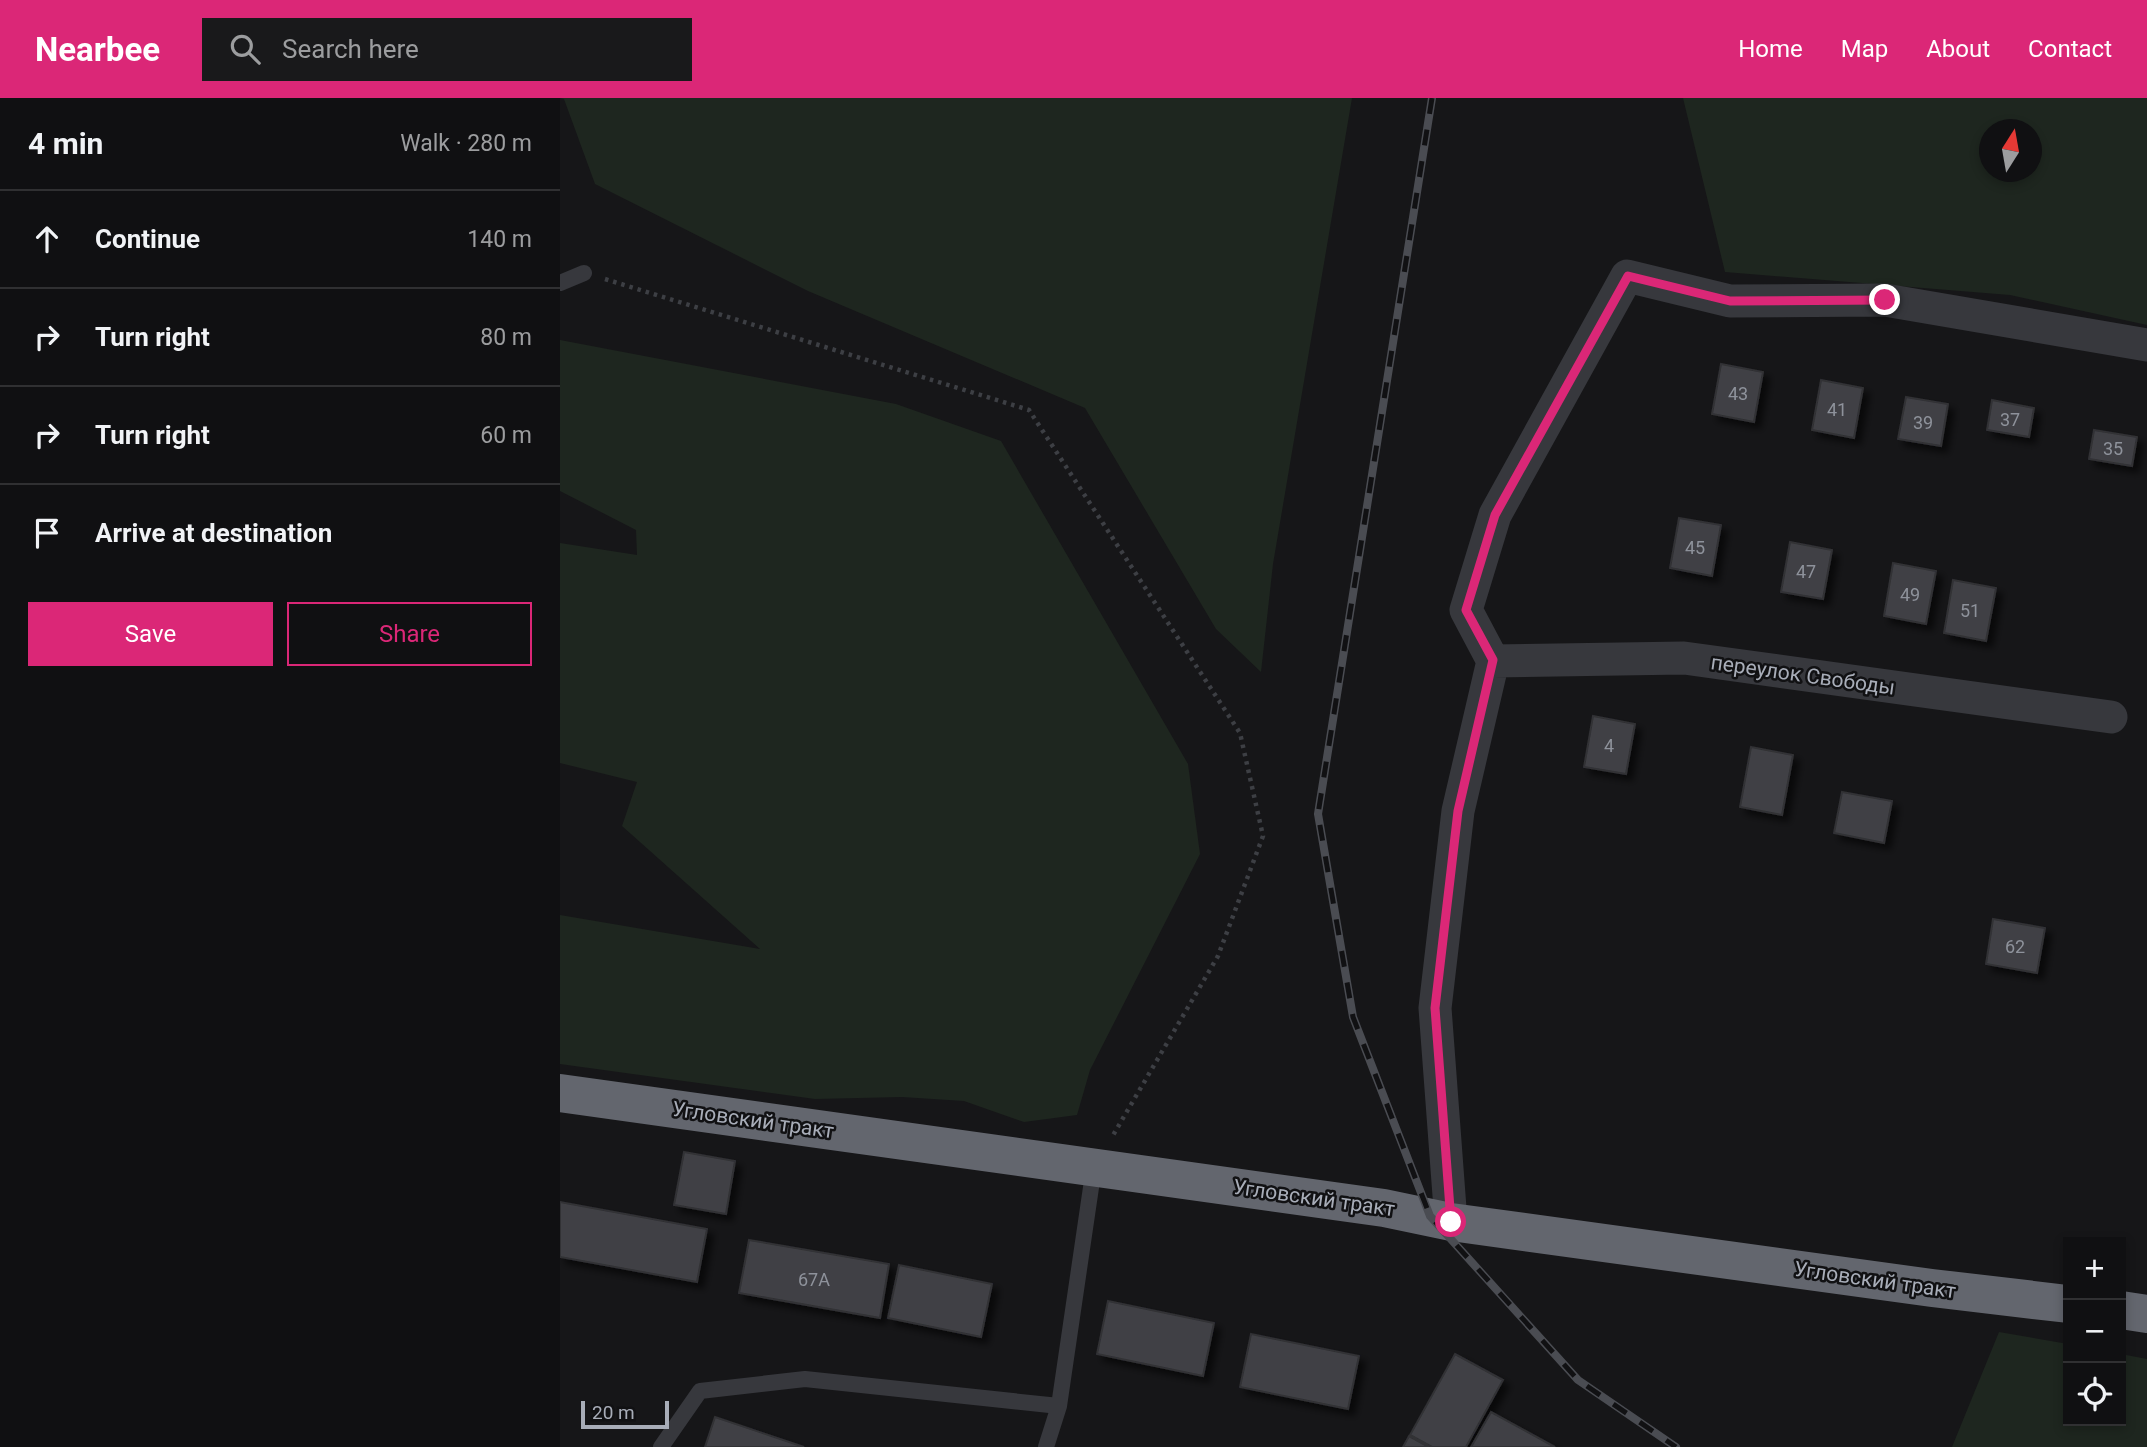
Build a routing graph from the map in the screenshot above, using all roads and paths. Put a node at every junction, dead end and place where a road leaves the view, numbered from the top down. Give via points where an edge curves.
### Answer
1 (584, 273) joint
2 (560, 283) edge
3 (2147, 345) edge
4 (1493, 660) junction
5 (2111, 717) dead end
6 (560, 1093) edge
7 (1094, 1167) junction
8 (1451, 1222) junction
9 (2063, 1303) edge
10 (2126, 1311) edge
11 (2147, 1314) edge
12 (1059, 1406) junction
13 (661, 1447) edge
14 (1046, 1447) edge

1 - 2 lane
1 - 7 path via 1029,410 1240,733 1263,836 1218,956
3 - 4 street via 1885,300 1730,301 1628,276 1495,515 1466,610
4 - 5 street, переулок Свободы via 1684,658
4 - 8 street via 1458,811 1435,1008
6 - 7 highway, Угловский тракт
7 - 8 highway, Угловский тракт via 1384,1208
7 - 12 lane
8 - 9 highway, Угловский тракт
10 - 11 highway
12 - 13 lane via 805,1379 700,1391
12 - 14 lane

